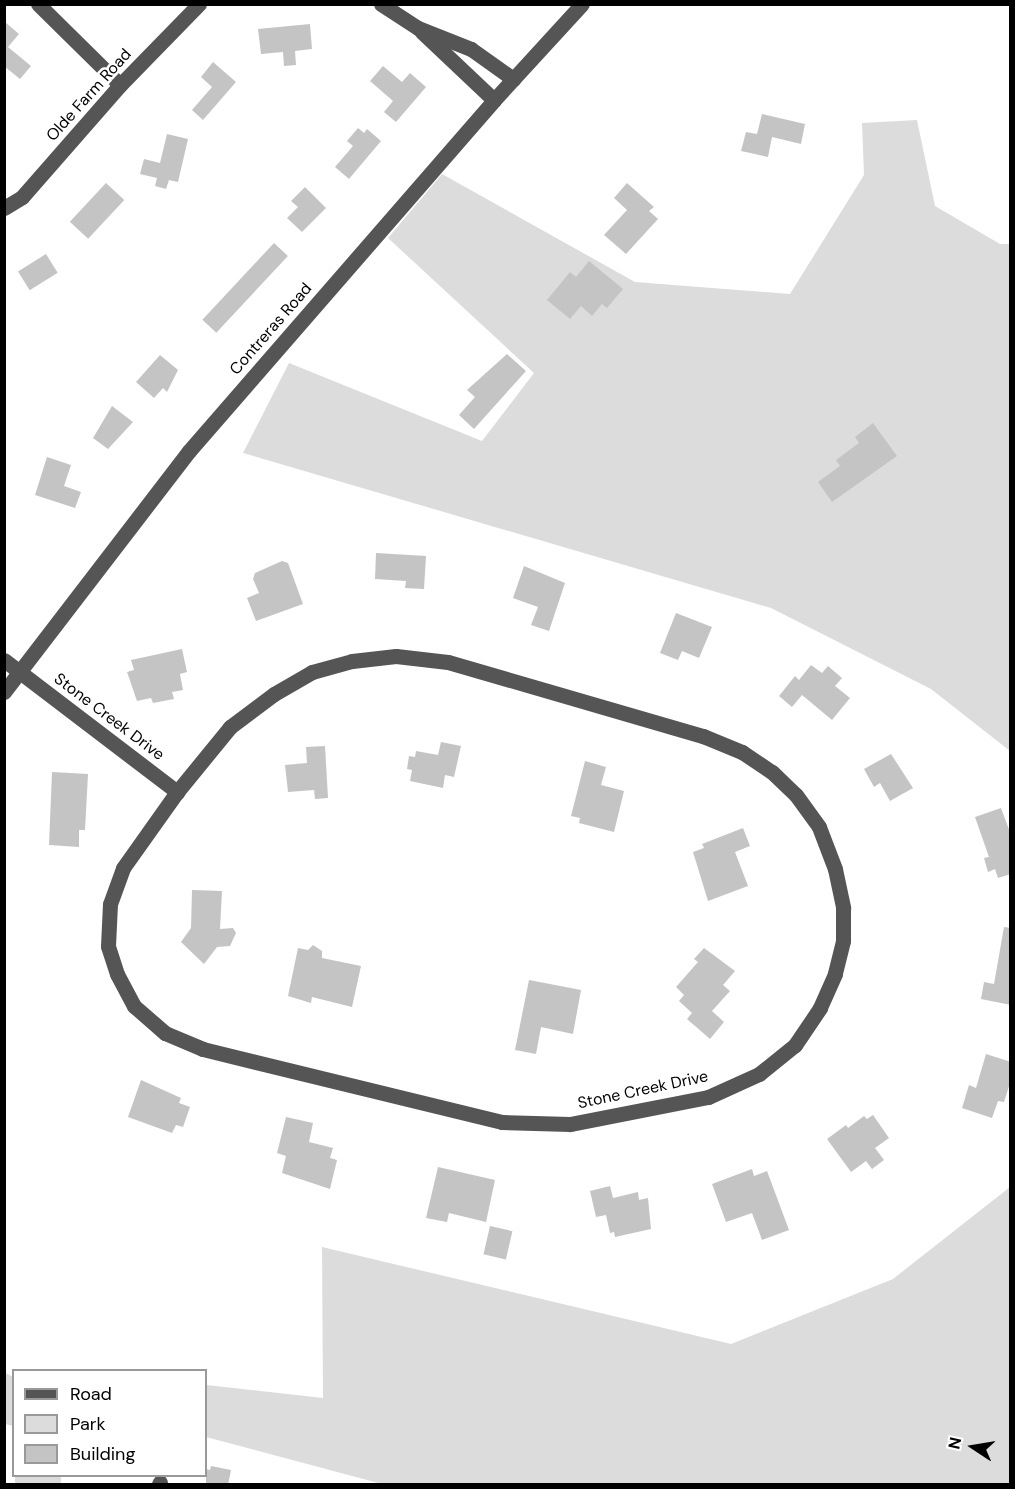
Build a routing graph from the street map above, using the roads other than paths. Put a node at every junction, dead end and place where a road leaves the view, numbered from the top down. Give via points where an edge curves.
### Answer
1 (38, 4) edge
2 (199, 4) edge
3 (381, 4) edge
4 (582, 4) edge
5 (418, 28) junction
6 (513, 80) junction
7 (120, 85) junction
8 (494, 100) junction
9 (4, 208) edge
10 (4, 660) edge
11 (20, 671) junction
12 (4, 692) edge
13 (177, 792) junction

1 - 7 street
2 - 7 street, Olde Farm Road
3 - 5 street
4 - 6 street, Contreras Road
5 - 6 street via 471,49
5 - 8 street
6 - 8 street, Contreras Road
7 - 9 street, Olde Farm Road via 22,197
8 - 11 street, Contreras Road via 189,451
10 - 11 street, Stone Creek Drive
11 - 12 street, Contreras Road
11 - 13 street, Stone Creek Drive
13 - 13 street, Stone Creek Drive via 123,868 110,904 108,946 134,1006 165,1034 203,1049 502,1122 570,1124 708,1097 759,1074 795,1045 820,1008 843,941 843,908 835,869 819,827 796,795 772,772 742,752 703,736 448,662 396,656 352,661 312,672 274,693 230,727

